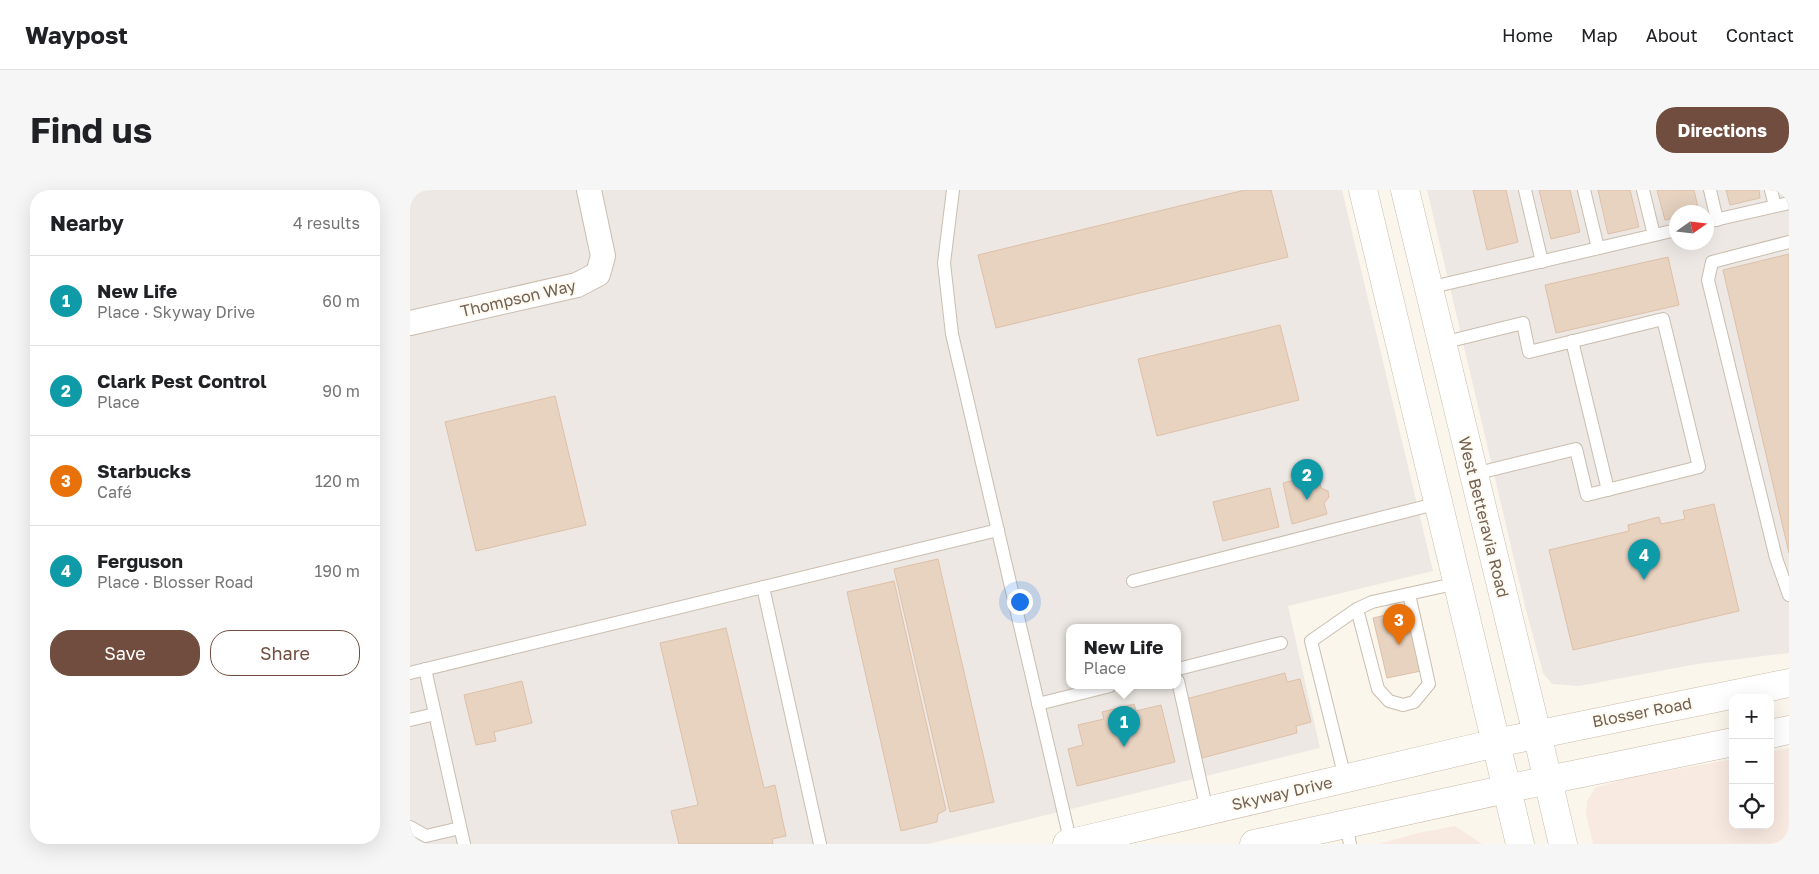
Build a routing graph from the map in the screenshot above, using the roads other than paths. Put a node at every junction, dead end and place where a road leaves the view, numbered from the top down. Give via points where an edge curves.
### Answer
1 (589, 190) edge
2 (953, 190) edge
3 (1363, 190) edge
4 (1405, 190) edge
5 (1525, 190) edge
6 (1584, 190) edge
7 (1643, 190) edge
8 (1710, 190) edge
9 (1771, 190) edge
10 (1789, 203) edge
11 (1711, 205) edge
12 (1775, 206) junction
13 (1714, 221) edge
14 (1669, 232) edge
15 (1654, 235) junction
16 (1789, 242) edge
17 (1598, 248) junction
18 (1542, 262) junction
19 (1428, 288) junction
20 (410, 323) edge
21 (1572, 341) junction
22 (1442, 343) junction
23 (1474, 474) junction
24 (1608, 490) junction
25 (1439, 503) junction
26 (998, 530) junction
27 (1133, 581) dead end
28 (1458, 583) junction
29 (763, 587) junction
30 (1409, 594) junction
31 (1789, 595) edge
32 (1357, 609) junction
33 (1281, 643) dead end
34 (1181, 668) edge
35 (425, 669) junction
36 (410, 673) edge
37 (1789, 683) edge
38 (1098, 689) edge
39 (1180, 689) edge
40 (1038, 704) junction
41 (435, 714) junction
42 (410, 720) edge
43 (1789, 730) edge
44 (1774, 733) edge
45 (1537, 734) junction
46 (1496, 743) junction
47 (1729, 743) edge
48 (1345, 778) junction
49 (1548, 780) junction
50 (1507, 789) junction
51 (1207, 811) junction
52 (410, 827) edge
53 (460, 828) junction
54 (1348, 834) edge
55 (1077, 843) edge
56 (464, 844) edge
57 (820, 844) edge
58 (1254, 844) edge
59 (1520, 844) edge
60 (1563, 844) edge

1 - 20 street, Thompson Way via 603,256 598,274 577,285
2 - 26 lane via 944,263 947,300
3 - 25 main road
4 - 19 main road, West Betteravia Road
5 - 18 lane
6 - 17 lane
7 - 15 lane
8 - 11 lane
9 - 12 lane
10 - 12 lane
12 - 13 lane
14 - 15 lane
15 - 17 lane
16 - 31 lane via 1712,262 1708,280 1776,558
17 - 18 lane
18 - 19 lane
19 - 22 main road, West Betteravia Road
21 - 22 lane via 1529,352 1522,323
21 - 24 lane
21 - 24 lane via 1663,319 1697,458 1699,467
22 - 23 main road, West Betteravia Road
23 - 24 lane via 1576,449 1587,495
23 - 45 main road, West Betteravia Road
25 - 27 lane
25 - 28 main road
26 - 29 lane
26 - 40 lane
28 - 30 lane
28 - 46 main road
29 - 35 lane
29 - 57 lane
30 - 32 lane via 1372,602
30 - 32 lane via 1428,684 1414,702 1403,705 1390,701 1378,689
32 - 48 lane via 1311,641
33 - 34 lane
35 - 36 lane
35 - 41 lane
37 - 45 main road, Blosser Road
38 - 40 lane
39 - 51 lane
40 - 55 lane
41 - 42 lane
41 - 53 lane
43 - 44 main road
45 - 46 main road, Blosser Road
45 - 49 main road, West Betteravia Road
46 - 48 main road, Skyway Drive
46 - 50 main road
47 - 49 main road
48 - 51 main road, Skyway Drive
49 - 50 main road
49 - 60 main road, West Betteravia Road
50 - 54 main road
50 - 59 main road
51 - 55 main road, Skyway Drive
52 - 53 lane via 426,836
53 - 56 lane
54 - 58 main road

